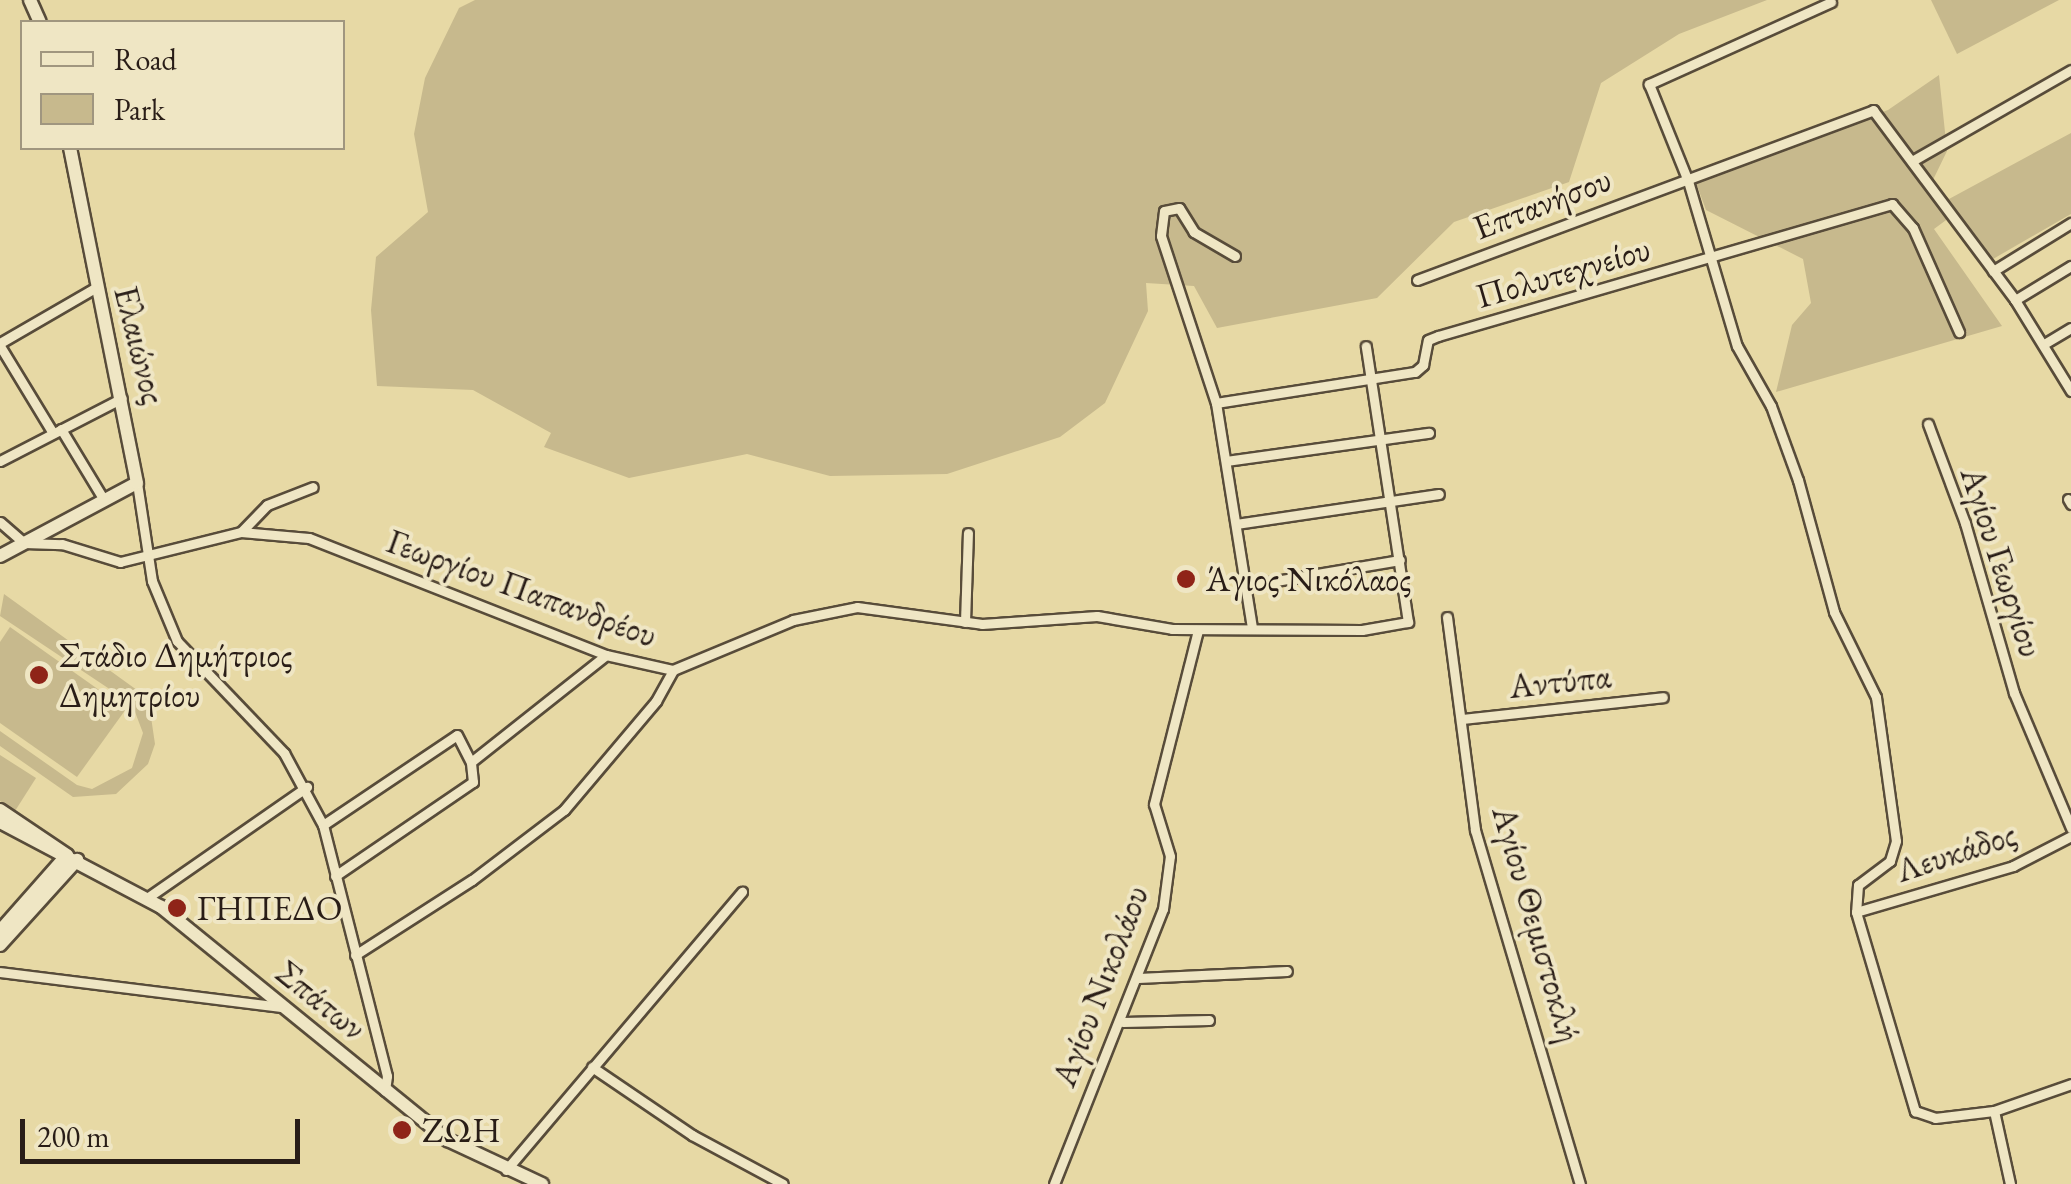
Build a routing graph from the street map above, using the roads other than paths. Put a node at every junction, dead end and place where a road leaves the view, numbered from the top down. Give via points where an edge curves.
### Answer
1 (1831, 2) edge
2 (2071, 70) edge
3 (70, 150) edge
4 (1912, 160) junction
5 (1688, 180) junction
6 (2071, 223) edge
7 (1712, 255) junction
8 (1235, 256) dead end
9 (2071, 266) edge
10 (1993, 271) junction
11 (1417, 280) dead end
12 (94, 289) junction
13 (2014, 300) junction
14 (2071, 328) edge
15 (1959, 332) dead end
16 (0, 344) edge
17 (2044, 344) junction
18 (1366, 346) dead end
19 (2067, 374) edge
20 (1370, 379) junction
21 (2071, 391) edge
22 (123, 397) junction
23 (1216, 403) junction
24 (1928, 424) dead end
25 (57, 431) junction
26 (1429, 434) dead end
27 (1383, 442) junction
28 (0, 461) edge
29 (1226, 461) junction
30 (136, 482) junction
31 (313, 487) dead end
32 (1438, 494) dead end
33 (1390, 499) junction
34 (104, 500) junction
35 (0, 522) edge
36 (1236, 524) junction
37 (241, 532) junction
38 (968, 533) dead end
39 (24, 544) junction
40 (0, 556) edge
41 (147, 557) junction
42 (1400, 560) junction
43 (1246, 586) junction
44 (1448, 617) dead end
45 (965, 622) junction
46 (1252, 627) junction
47 (1198, 630) junction
48 (606, 655) junction
49 (673, 670) junction
50 (1663, 697) dead end
51 (1462, 719) junction
52 (471, 762) junction
53 (306, 787) junction
54 (0, 810) edge
55 (0, 822) edge
56 (323, 826) junction
57 (2071, 828) edge
58 (2071, 836) edge
59 (72, 857) junction
60 (335, 876) junction
61 (742, 892) dead end
62 (147, 898) junction
63 (1856, 912) junction
64 (0, 931) edge
65 (0, 945) edge
66 (355, 955) junction
67 (1287, 971) dead end
68 (0, 972) edge
69 (1138, 978) junction
70 (283, 1007) junction
71 (1209, 1020) dead end
72 (1123, 1022) junction
73 (592, 1067) junction
74 (2071, 1084) edge
75 (385, 1091) junction
76 (1994, 1111) junction
77 (506, 1170) junction
78 (542, 1184) edge
79 (783, 1184) edge
80 (1054, 1184) edge
81 (1580, 1184) edge
82 (2010, 1184) edge

1 - 5 street via 1650,84
2 - 4 street
3 - 12 main road, Ελαιώνος
4 - 5 street, Επτανήσου via 1872,110
4 - 10 street
5 - 7 street
5 - 11 street, Επτανήσου
6 - 10 street
7 - 15 street, Πολυτεχνείου via 1892,204 1913,228
7 - 20 street, Πολυτεχνείου via 1428,340 1424,365 1415,372
7 - 63 street via 1737,346 1771,406 1798,480 1834,612 1876,697 1896,841 1890,861 1858,885
8 - 23 street via 1168,205 1162,236
9 - 13 street
10 - 13 street
12 - 16 street
12 - 22 main road, Ελαιώνος
13 - 17 street
14 - 17 street
16 - 25 street
17 - 19 street
18 - 20 street
19 - 21 street
20 - 23 street
20 - 27 street
22 - 25 street
22 - 30 main road, Ελαιώνος
23 - 29 street
24 - 57 street, Αγίου Γεωργίου via 2014,693
25 - 28 street
25 - 34 street
26 - 27 street
27 - 29 street
27 - 33 street
29 - 36 street
30 - 34 main road
30 - 41 street, Ελαιώνος
31 - 37 street via 266,505
32 - 33 street
33 - 36 street
33 - 42 street
34 - 39 main road
35 - 39 street
36 - 43 street
37 - 41 street, Γεωργίου Παπανδρέου
37 - 48 street, Γεωργίου Παπανδρέου via 309,538
38 - 45 street
39 - 40 main road
39 - 41 street, Γεωργίου Παπανδρέου via 62,544 104,560
41 - 53 street, Ελαιώνος via 188,657 284,753
42 - 43 street
42 - 46 street, Γεωργίου Παπανδρέου via 1408,622 1336,633
43 - 46 street
44 - 51 street, Αγίου Θεμιστοκλή
45 - 47 street, Γεωργίου Παπανδρέου via 1040,624 1097,616
45 - 49 street, Γεωργίου Παπανδρέου via 857,607 826,610
46 - 47 street, Γεωργίου Παπανδρέου
47 - 69 street, Αγίου Νικολάου via 1154,804 1170,882
48 - 49 street, Γεωργίου Παπανδρέου
48 - 52 street
49 - 66 street via 656,702 564,810 472,880
50 - 51 street, Αντύπα
51 - 81 street, Αγίου Θεμιστοκλή via 1475,830
52 - 56 street via 457,735
52 - 60 street via 474,782
53 - 56 street, Ελαιώνος
53 - 62 street
54 - 59 main road
55 - 59 main road
56 - 60 street, Ελαιώνος
58 - 63 street, Λευκάδος via 2013,866
59 - 62 main road, Σπάτων
59 - 64 main road
59 - 65 main road
60 - 66 street, Ελαιώνος
61 - 73 street
62 - 70 main road, Σπάτων
63 - 76 street via 1915,1111 1935,1118
66 - 75 street, Ελαιώνος via 387,1076
67 - 69 street
68 - 70 street
69 - 72 street, Αγίου Νικολάου
70 - 75 main road, Σπάτων
71 - 72 street
72 - 80 street, Αγίου Νικολάου via 1064,1146
73 - 77 street
73 - 79 street via 692,1135
74 - 76 street
75 - 77 main road, Σπάτων via 463,1150
76 - 82 street
77 - 78 main road, Σπάτων

